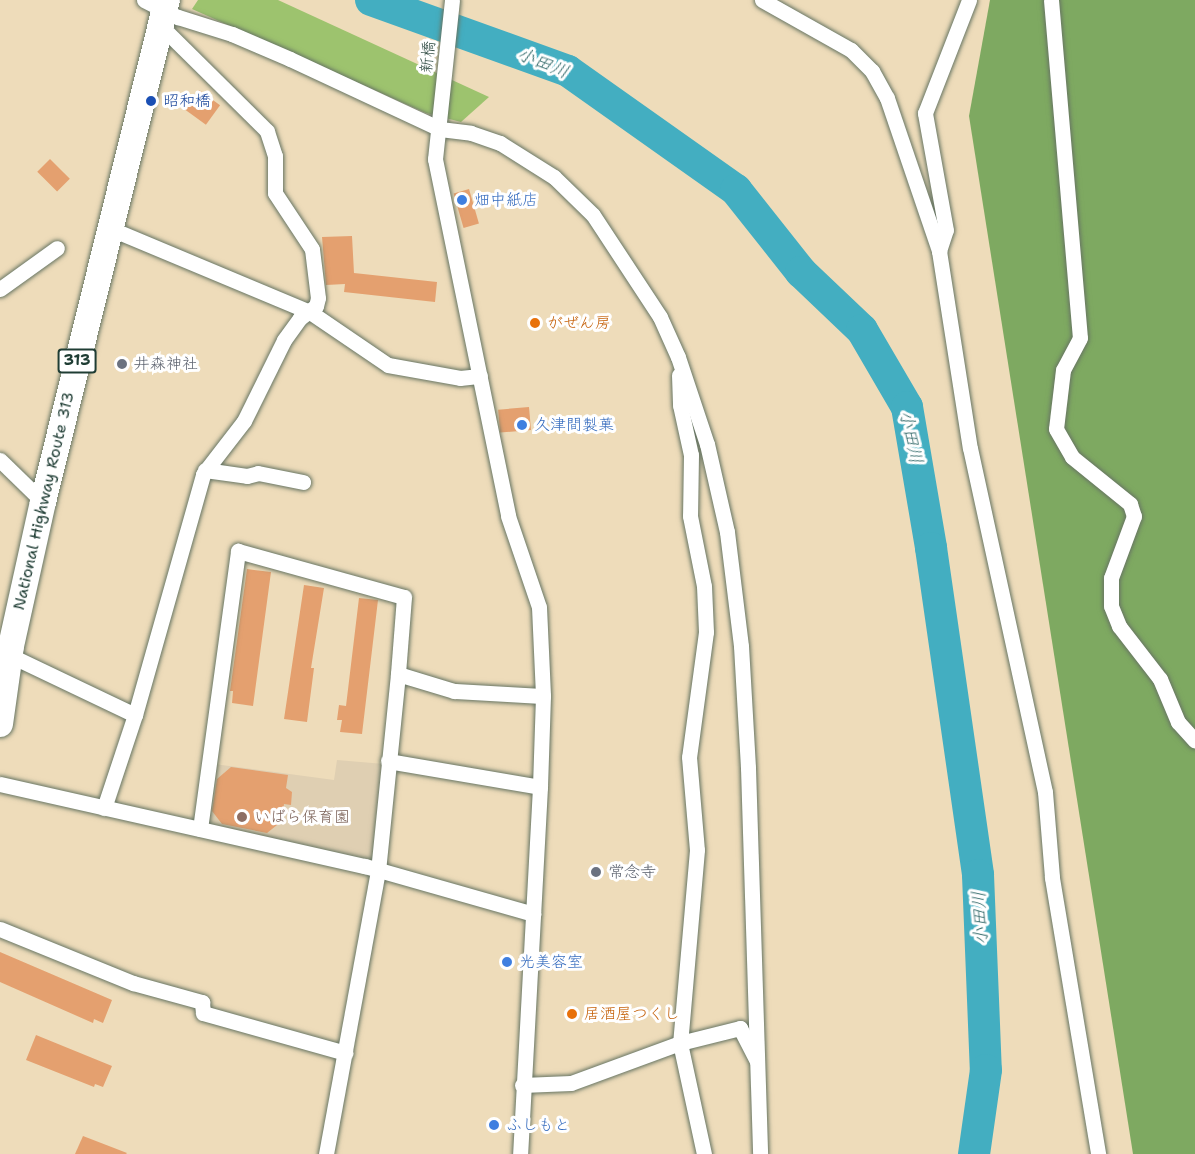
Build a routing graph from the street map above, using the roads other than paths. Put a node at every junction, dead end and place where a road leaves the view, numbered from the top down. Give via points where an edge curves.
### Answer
1 (452, 0) edge
2 (762, 0) edge
3 (969, 0) edge
4 (1051, 0) edge
5 (158, 9) edge
6 (439, 123) junction
7 (110, 228) junction
8 (57, 248) dead end
9 (939, 252) junction
10 (0, 290) edge
11 (310, 312) junction
12 (678, 357) junction
13 (480, 376) junction
14 (0, 460) edge
15 (205, 470) junction
16 (303, 482) dead end
17 (43, 502) junction
18 (5, 653) edge
19 (398, 674) junction
20 (543, 696) junction
21 (135, 715) junction
22 (0, 724) edge
23 (1195, 741) edge
24 (388, 761) junction
25 (0, 784) edge
26 (540, 787) junction
27 (104, 808) junction
28 (200, 829) junction
29 (378, 871) junction
30 (533, 914) junction
31 (0, 929) edge
32 (680, 1043) junction
33 (345, 1053) junction
34 (759, 1064) junction
35 (522, 1085) junction
36 (326, 1154) edge
37 (520, 1154) edge
38 (704, 1154) edge
39 (760, 1154) edge
40 (1098, 1154) edge

1 - 6 street, 新橋
2 - 9 street via 851,50 872,71 887,98
3 - 9 street via 925,113 946,230
4 - 23 street via 1080,338 1063,370 1056,429 1072,457 1130,504 1134,516 1111,578 1111,606 1119,626 1160,679 1178,722
5 - 6 street via 232,34
5 - 7 highway, National Highway Route 313 / 313
5 - 11 street via 267,131 275,156 275,193 307,237 316,261 318,298
6 - 12 street via 500,143 554,177 593,215 660,318
6 - 13 street, 新橋 via 435,159
7 - 11 street
7 - 17 highway, National Highway Route 313 / 313
8 - 10 street
9 - 40 street via 970,448 1045,792 1052,878
11 - 13 street via 388,365 460,378
11 - 15 street via 300,318 284,340 244,421
12 - 32 street via 680,405 691,455 690,516 704,586 706,632 689,757 697,850
12 - 34 street via 707,444 727,532 741,646
13 - 20 street, 新橋 via 508,516 539,607
14 - 17 street
15 - 16 street via 247,476 258,473
15 - 21 street
17 - 18 highway, National Highway Route 313 / 313
18 - 21 street
18 - 22 highway, National Highway Route 313 / 313
19 - 20 street via 453,691
19 - 24 street
19 - 28 street via 404,597 238,551
20 - 26 street, 新橋
21 - 27 street
24 - 26 street
24 - 29 street
25 - 27 street
26 - 30 street, 新橋
27 - 28 street
28 - 29 street
29 - 30 street
29 - 33 street
30 - 35 street, 新橋
31 - 33 street via 133,983 202,1002 203,1013
32 - 34 street via 740,1028
32 - 35 street via 571,1083
32 - 38 street
33 - 36 street
34 - 39 street
35 - 37 street, 新橋

